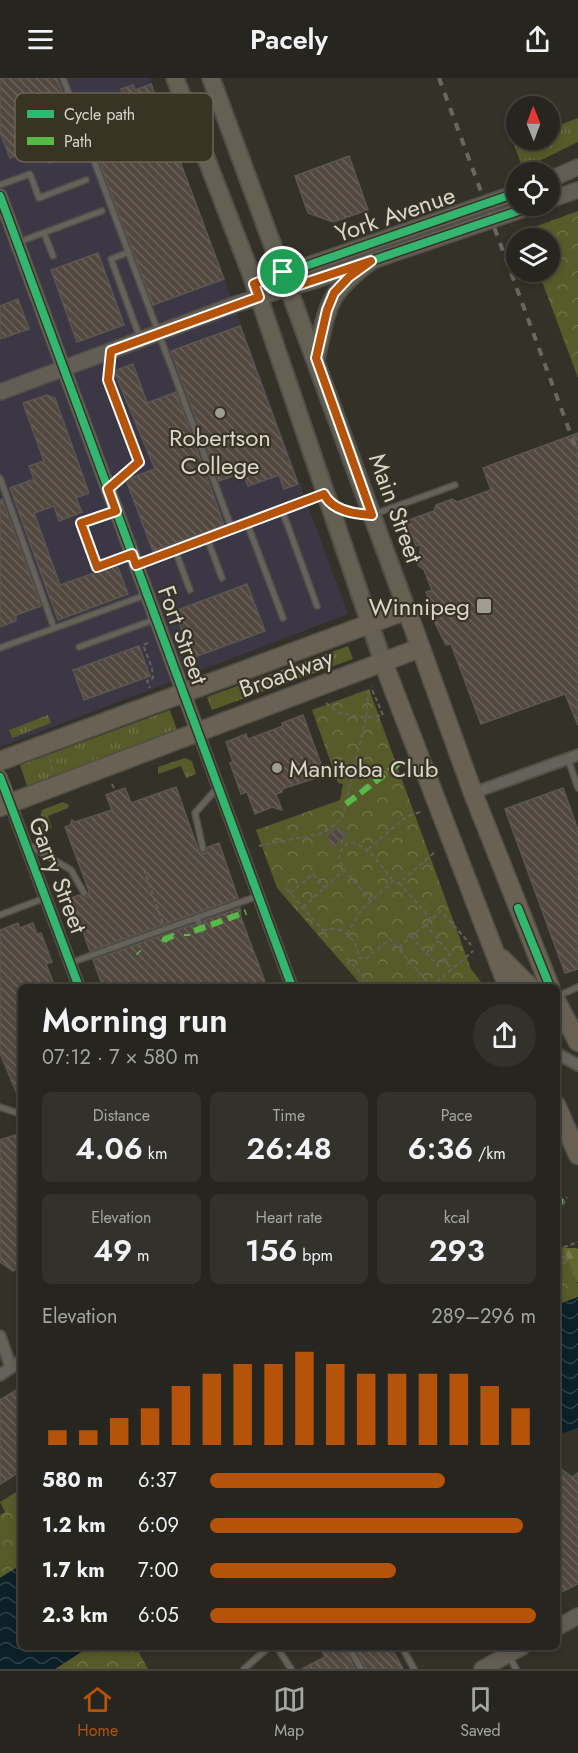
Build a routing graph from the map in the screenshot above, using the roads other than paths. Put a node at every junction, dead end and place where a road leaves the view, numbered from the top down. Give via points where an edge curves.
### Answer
1 (63, 78) edge
2 (176, 78) edge
3 (211, 78) edge
4 (69, 93) edge
5 (182, 93) edge
6 (95, 162) edge
7 (208, 162) edge
8 (578, 167) edge
9 (560, 175) edge
10 (86, 180) dead end
11 (0, 185) edge
12 (578, 190) edge
13 (0, 196) edge
14 (506, 196) edge
15 (560, 196) edge
16 (102, 211) dead end
17 (506, 215) edge
18 (5, 225) edge
19 (44, 233) junction
20 (17, 243) junction
21 (129, 252) junction
22 (53, 256) dead end
23 (371, 261) junction
24 (283, 272) junction
25 (290, 288) junction
26 (256, 291) junction
27 (159, 333) junction
28 (141, 340) junction
29 (111, 351) junction
30 (316, 358) junction
31 (63, 369) junction
32 (0, 392) edge
33 (0, 478) edge
34 (454, 485) dead end
35 (108, 489) junction
36 (326, 498) junction
37 (282, 510) junction
38 (116, 511) junction
39 (372, 515) junction
40 (247, 523) junction
41 (231, 529) junction
42 (207, 538) junction
43 (174, 550) junction
44 (134, 559) junction
45 (222, 578) dead end
46 (190, 590) dead end
47 (147, 594) junction
48 (317, 606) dead end
49 (407, 610) junction
50 (283, 618) dead end
51 (156, 619) junction
52 (370, 624) junction
53 (54, 628) junction
54 (79, 647) dead end
55 (0, 648) edge
56 (420, 648) junction
57 (383, 662) junction
58 (184, 694) junction
59 (198, 732) junction
60 (573, 757) edge
61 (0, 761) edge
62 (0, 777) edge
63 (219, 786) junction
64 (578, 788) edge
65 (473, 793) junction
66 (5, 805) edge
67 (23, 842) junction
68 (203, 849) dead end
69 (84, 893) dead end
70 (259, 896) junction
71 (45, 898) junction
72 (0, 915) edge
73 (197, 918) junction
74 (202, 931) dead end
75 (495, 951) junction
76 (70, 963) junction
77 (78, 984) edge
78 (291, 984) edge
79 (507, 984) edge
80 (524, 984) edge
81 (549, 984) edge
82 (578, 987) edge
83 (560, 997) edge
84 (560, 1007) edge
85 (578, 1042) edge
86 (560, 1055) edge
87 (578, 1065) edge
88 (0, 1107) edge
89 (18, 1113) edge
90 (560, 1114) edge
91 (578, 1155) edge
92 (0, 1336) edge
93 (16, 1364) edge
94 (0, 1374) edge
95 (578, 1616) edge
96 (560, 1626) edge
97 (266, 1650) edge
98 (279, 1650) edge
99 (351, 1650) edge
100 (404, 1650) edge
101 (515, 1651) edge
102 (244, 1669) edge
103 (291, 1669) edge
104 (361, 1669) edge
105 (414, 1669) edge
106 (482, 1669) edge
107 (516, 1669) edge

1 - 4 lane
2 - 5 main road
3 - 24 main road, Main Street
6 - 21 lane
7 - 26 main road
8 - 9 main road
10 - 11 lane via 39,198 30,174
12 - 15 main road
13 - 18 street, Fort Street
14 - 24 main road, York Avenue
16 - 19 lane
17 - 23 main road, York Avenue
18 - 20 street, Fort Street
19 - 20 lane
19 - 22 lane
20 - 31 street, Fort Street
21 - 27 lane
21 - 28 lane via 111,259
23 - 25 main road, York Avenue
23 - 30 main road via 334,293
24 - 25 main road, Main Street
24 - 26 main road, York Avenue
25 - 26 main road, York Avenue
25 - 30 main road, Main Street
26 - 27 main road, York Avenue
26 - 36 main road
27 - 28 main road, York Avenue
27 - 41 lane
28 - 29 main road, York Avenue
29 - 31 main road, York Avenue
29 - 35 lane via 108,380 139,462
30 - 39 main road, Main Street
31 - 32 main road, York Avenue
31 - 35 street, Fort Street
33 - 53 lane
34 - 39 lane
35 - 38 street, Fort Street
36 - 37 lane
36 - 39 lane via 352,514
36 - 52 main road
37 - 40 lane
37 - 48 lane
38 - 44 street, Fort Street
38 - 44 lane via 81,523 97,567
39 - 49 main road, Main Street
40 - 41 lane
40 - 50 lane
41 - 42 lane
42 - 43 lane
42 - 45 lane
43 - 44 lane
43 - 46 lane
44 - 47 street, Fort Street
47 - 51 street, Fort Street
47 - 53 lane
49 - 52 highway, Broadway
49 - 56 highway, Main Street
51 - 54 lane
51 - 58 street, Fort Street
52 - 57 main road
52 - 58 highway, Broadway
53 - 55 lane
56 - 57 highway, Broadway
56 - 65 highway, Main Street
57 - 59 highway, Broadway
57 - 75 highway
58 - 59 street, Fort Street
58 - 61 highway, Broadway
59 - 63 street, Fort Street
59 - 66 highway, Broadway
60 - 64 lane
60 - 65 street
62 - 66 street, Garry Street
63 - 68 lane via 195,813
63 - 70 street, Fort Street
65 - 81 highway, Main Street
66 - 67 street, Garry Street
67 - 69 lane via 71,870
67 - 71 street, Garry Street
70 - 73 lane
70 - 78 street, Fort Street
71 - 72 lane
71 - 76 street, Garry Street
73 - 74 lane
73 - 76 lane
75 - 79 highway
75 - 80 highway
76 - 77 street, Garry Street
82 - 83 lane
84 - 85 highway
86 - 87 street
88 - 89 lane
90 - 91 highway
92 - 93 street
93 - 94 street
95 - 96 main road
97 - 102 lane
98 - 103 lane
99 - 104 lane
100 - 105 lane
101 - 106 main road
101 - 107 lane

